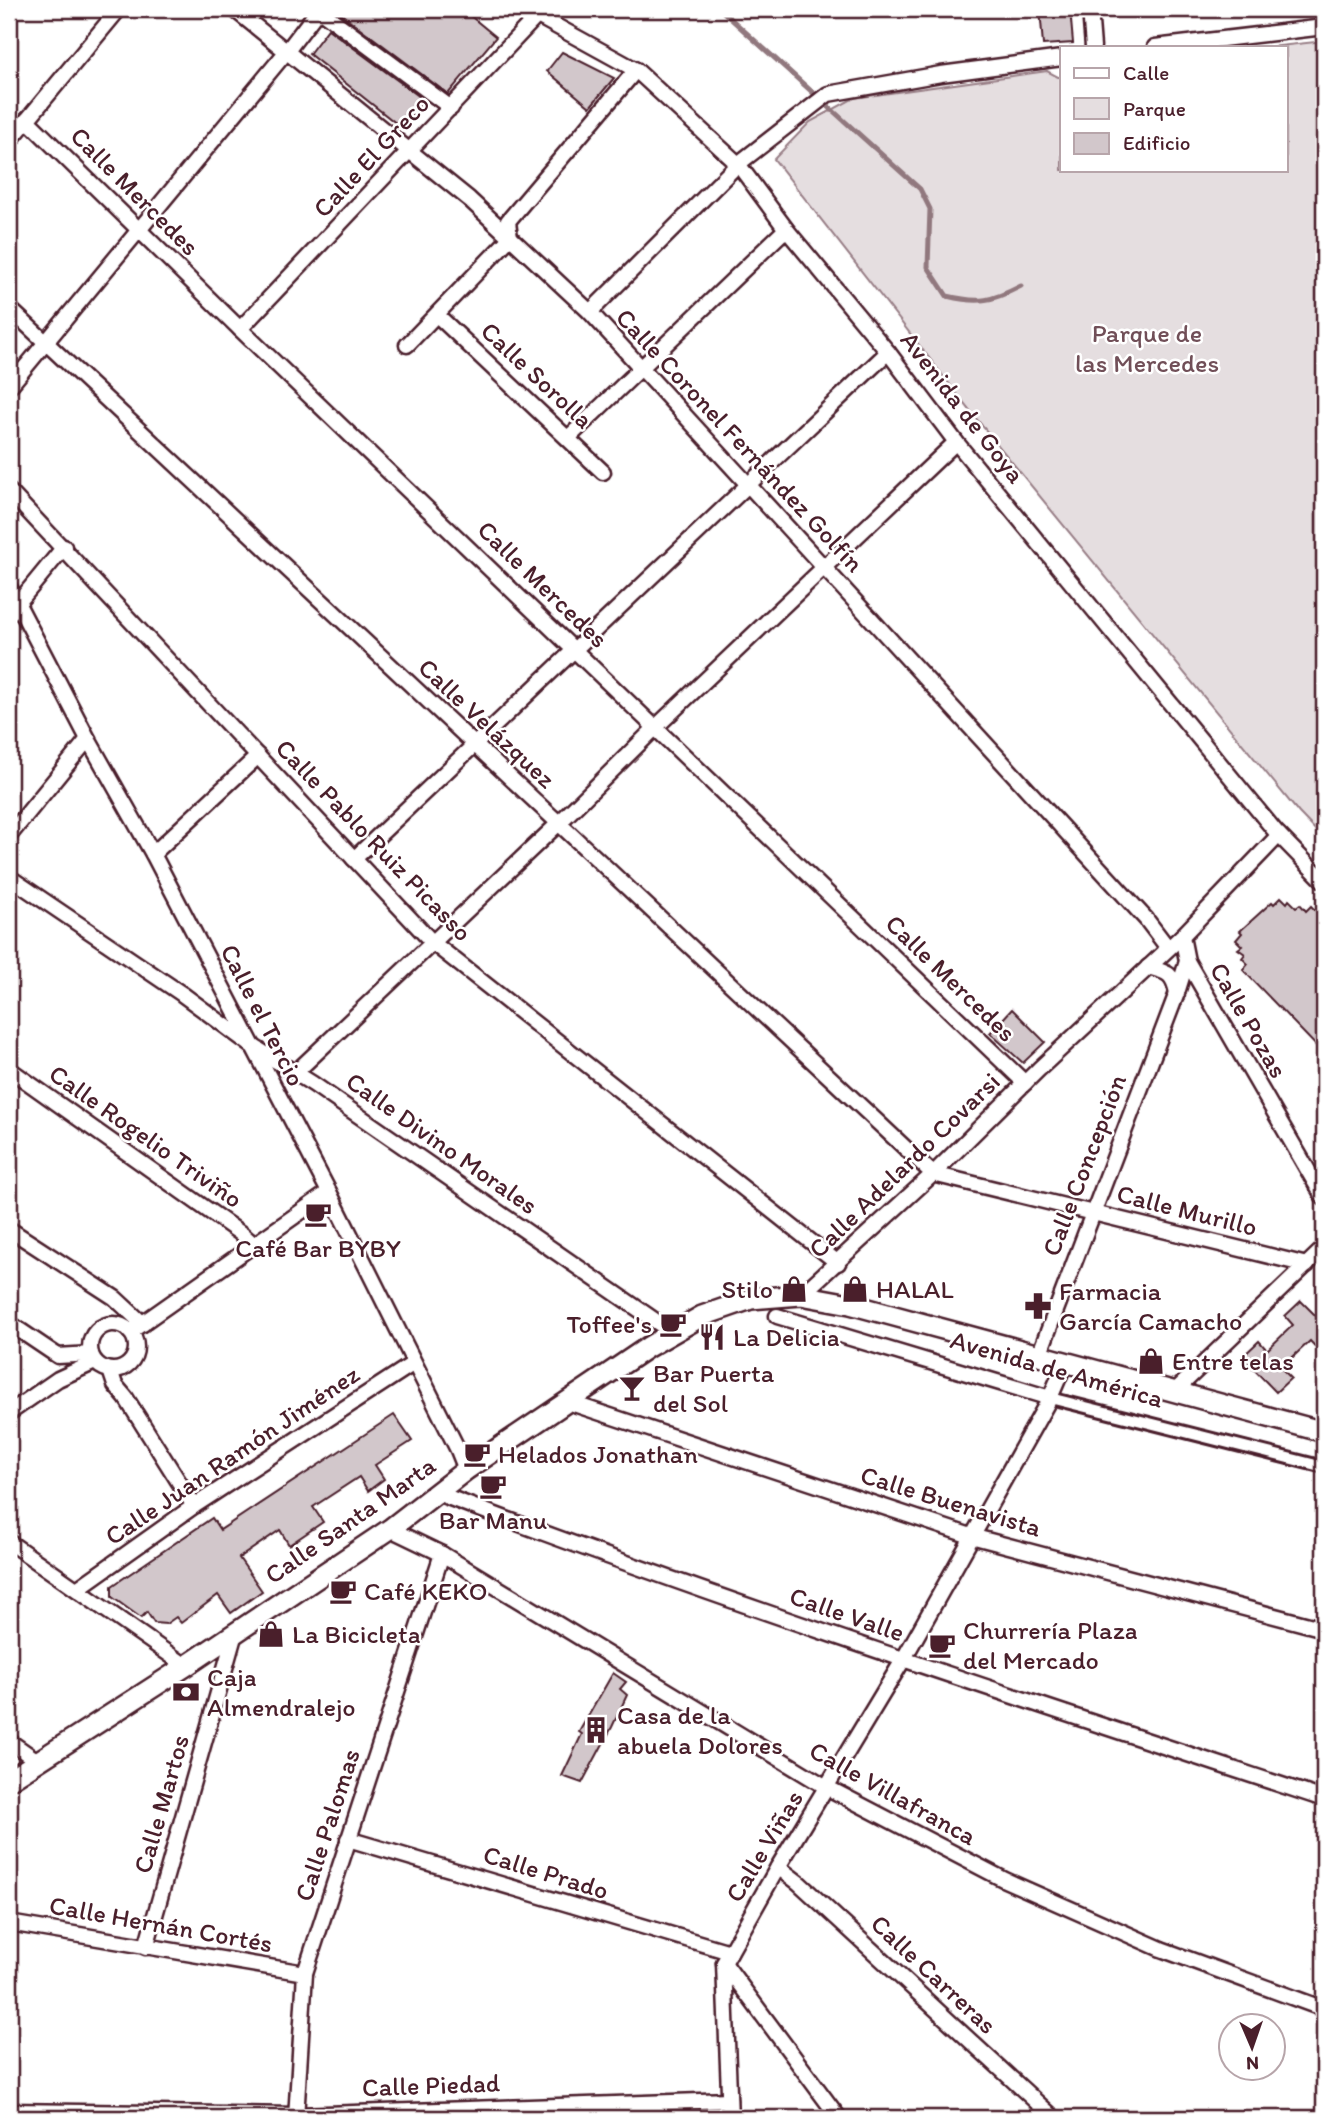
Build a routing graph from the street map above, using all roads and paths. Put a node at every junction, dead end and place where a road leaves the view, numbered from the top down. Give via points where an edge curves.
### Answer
1 (118, 9) edge
2 (234, 9) edge
3 (319, 9) edge
4 (1090, 9) edge
5 (531, 13) edge
6 (1324, 27) edge
7 (1093, 46) edge
8 (1163, 46) edge
9 (287, 51) junction
10 (1060, 58) edge
11 (636, 70) junction
12 (451, 108) junction
13 (27, 120) junction
14 (9, 142) edge
15 (411, 151) junction
16 (738, 164) junction
17 (138, 229) junction
18 (786, 229) junction
19 (510, 238) junction
20 (9, 308) edge
21 (590, 312) junction
22 (437, 315) junction
23 (240, 330) junction
24 (46, 343) junction
25 (407, 345) dead end
26 (888, 352) junction
27 (641, 369) junction
28 (9, 387) edge
29 (568, 438) junction
30 (956, 442) junction
31 (603, 472) dead end
32 (748, 486) junction
33 (9, 491) edge
34 (64, 547) junction
35 (825, 568) junction
36 (9, 587) edge
37 (13, 609) edge
38 (575, 649) junction
39 (656, 727) junction
40 (88, 739) junction
41 (474, 745) junction
42 (258, 756) junction
43 (559, 823) junction
44 (1279, 835) junction
45 (9, 836) edge
46 (153, 854) junction
47 (354, 859) junction
48 (9, 877) edge
49 (1324, 881) edge
50 (1182, 936) junction
51 (433, 943) junction
52 (1168, 948) junction
53 (1186, 961) junction
54 (1148, 967) junction
55 (1177, 993) junction
56 (251, 1045) junction
57 (9, 1069) edge
58 (296, 1072) junction
59 (1025, 1083) junction
60 (933, 1174) junction
61 (329, 1192) junction
62 (1324, 1198) edge
63 (1093, 1211) junction
64 (9, 1229) edge
65 (254, 1245) junction
66 (1324, 1248) edge
67 (838, 1263) junction
68 (1307, 1265) junction
69 (801, 1295) junction
70 (115, 1298) junction
71 (724, 1307) joint
72 (777, 1316) dead end
73 (9, 1323) edge
74 (114, 1324) junction
75 (143, 1324) junction
76 (130, 1332) junction
77 (673, 1333) junction
78 (1040, 1355) junction
79 (93, 1358) junction
80 (414, 1363) junction
81 (1065, 1363) junction
82 (110, 1370) junction
83 (1174, 1392) junction
84 (1049, 1398) junction
85 (568, 1402) junction
86 (9, 1413) edge
87 (1324, 1432) edge
88 (1324, 1467) edge
89 (466, 1470) junction
90 (437, 1493) junction
91 (194, 1506) junction
92 (390, 1529) junction
93 (971, 1536) junction
94 (9, 1542) edge
95 (442, 1554) junction
96 (77, 1589) junction
97 (1324, 1629) edge
98 (235, 1633) junction
99 (903, 1660) junction
100 (186, 1666) junction
101 (9, 1741) edge
102 (36, 1760) junction
103 (9, 1780) edge
104 (828, 1788) junction
105 (1324, 1799) edge
106 (348, 1839) junction
107 (778, 1867) junction
108 (9, 1923) edge
109 (146, 1947) junction
110 (727, 1958) junction
111 (305, 1973) junction
112 (1324, 2009) edge
113 (729, 2100) junction
114 (9, 2111) edge
115 (296, 2116) edge
116 (730, 2118) edge
117 (839, 2118) edge
118 (1054, 2118) edge

1 - 13 street
2 - 9 street, Calle Coronel Fernández Golfín
3 - 9 street
3 - 12 street
4 - 7 street
5 - 11 street, Avenida de Goya
5 - 12 street, Calle El Greco
6 - 8 street
9 - 15 street, Calle Coronel Fernández Golfín
9 - 17 street
10 - 16 street via 828,94
11 - 16 street, Avenida de Goya
11 - 19 street via 508,221
12 - 15 street, Calle El Greco
13 - 14 street
13 - 17 street, Calle Mercedes
15 - 19 street, Calle Coronel Fernández Golfín
15 - 23 street, Calle El Greco
16 - 18 street, Avenida de Goya
16 - 21 street
17 - 23 street, Calle Mercedes
17 - 24 street
18 - 26 street, Avenida de Goya
18 - 27 street
19 - 21 street, Calle Coronel Fernández Golfín
19 - 22 street
20 - 24 street, Calle Velázquez
21 - 27 street, Calle Coronel Fernández Golfín
22 - 25 street
22 - 29 street, Calle Sorolla
23 - 38 street, Calle Mercedes
24 - 28 street
24 - 41 street, Calle Velázquez
26 - 30 street, Avenida de Goya
26 - 32 street
27 - 29 street
27 - 32 street, Calle Coronel Fernández Golfín
29 - 31 street, Calle Sorolla
30 - 35 street
30 - 44 street, Avenida de Goya
32 - 35 street, Calle Coronel Fernández Golfín
32 - 38 street
33 - 34 street, Calle Pablo Ruiz Picasso
34 - 37 street
34 - 42 street, Calle Pablo Ruiz Picasso
35 - 39 street
35 - 52 street, Calle Coronel Fernández Golfín
36 - 37 street, Calle el Tercio
37 - 40 street, Calle el Tercio
38 - 39 street, Calle Mercedes
38 - 41 street
39 - 43 street
39 - 59 street, Calle Mercedes
40 - 45 street
40 - 46 street, Calle el Tercio
41 - 43 street, Calle Velázquez
41 - 47 street
42 - 46 street
42 - 47 street, Calle Pablo Ruiz Picasso
43 - 51 street
43 - 60 street, Calle Velázquez
44 - 49 street, Avenida de Goya
44 - 50 street, Calle Adelardo Covarsi
46 - 56 street, Calle el Tercio
47 - 51 street, Calle Pablo Ruiz Picasso
48 - 56 street, Calle Divino Morales
50 - 52 street, Calle Adelardo Covarsi
50 - 53 street, Calle Pozas
51 - 58 street
51 - 67 street, Calle Pablo Ruiz Picasso
52 - 54 street, Calle Adelardo Covarsi
53 - 55 street, Calle Concepción
53 - 62 street, Calle Pozas
54 - 55 street via 1175,980
54 - 59 street, Calle Adelardo Covarsi
55 - 63 street, Calle Concepción
56 - 58 street, Calle Divino Morales
56 - 61 street, Calle el Tercio
57 - 65 street, Calle Rogelio Triviño
58 - 77 street, Calle Divino Morales
59 - 60 street, Calle Adelardo Covarsi
60 - 63 street, Calle Murillo
60 - 67 street, Calle Adelardo Covarsi
61 - 65 street
61 - 80 street, Calle el Tercio
63 - 68 street, Calle Murillo
63 - 78 street, Calle Concepción
64 - 70 street
65 - 75 street
66 - 68 street
67 - 69 street, Calle Adelardo Covarsi
68 - 83 street
69 - 71 street, Avenida de América via 751,1299
69 - 78 street, Avenida de América
70 - 74 street
70 - 75 street
71 - 77 street, Calle Santa Marta
72 - 84 street, Avenida de América
73 - 79 street via 58,1356
74 - 76 street
74 - 79 street via 93,1337
75 - 76 street
76 - 82 street via 135,1340 133,1358 127,1366
77 - 85 street, Calle Santa Marta
78 - 81 street, Avenida de América
79 - 82 street
79 - 86 street
80 - 89 street, Calle el Tercio
80 - 91 street, Calle Juan Ramón Jiménez
81 - 83 street, Avenida de América
81 - 84 street, Calle Viñas
82 - 91 street via 115,1385
83 - 87 street, Avenida de América
84 - 88 street, Avenida de América
84 - 93 street, Calle Viñas
85 - 89 street, Calle Santa Marta
85 - 93 street, Calle Buenavista
89 - 90 street, Calle Santa Marta
90 - 92 street, Calle Santa Marta
90 - 99 street, Calle Valle
91 - 96 street, Calle Juan Ramón Jiménez
92 - 95 street, Calle Villafranca
92 - 98 street, Calle Santa Marta
93 - 97 street, Calle Buenavista
93 - 99 street, Calle Viñas
94 - 96 street
95 - 104 street, Calle Villafranca
95 - 106 street, Calle Palomas
96 - 100 street
98 - 100 street, Calle Santa Marta
98 - 109 street, Calle Martos
99 - 104 street, Calle Viñas
99 - 105 street, Calle Valle
100 - 102 street, Calle Santa Marta
101 - 102 street
102 - 103 street, Calle Santa Marta
104 - 107 street, Calle Viñas
104 - 112 street, Calle Villafranca via 1004,1880 1161,1949
106 - 110 street, Calle Prado
106 - 111 street, Calle Palomas
107 - 110 street, Calle Viñas
107 - 118 street, Calle Carreras
108 - 109 street, Calle Hernán Cortés
109 - 111 street, Calle Hernán Cortés
110 - 113 street
110 - 117 street
111 - 115 street, Calle Palomas
113 - 115 street, Calle Piedad
113 - 116 street
114 - 115 street, Calle Piedad

